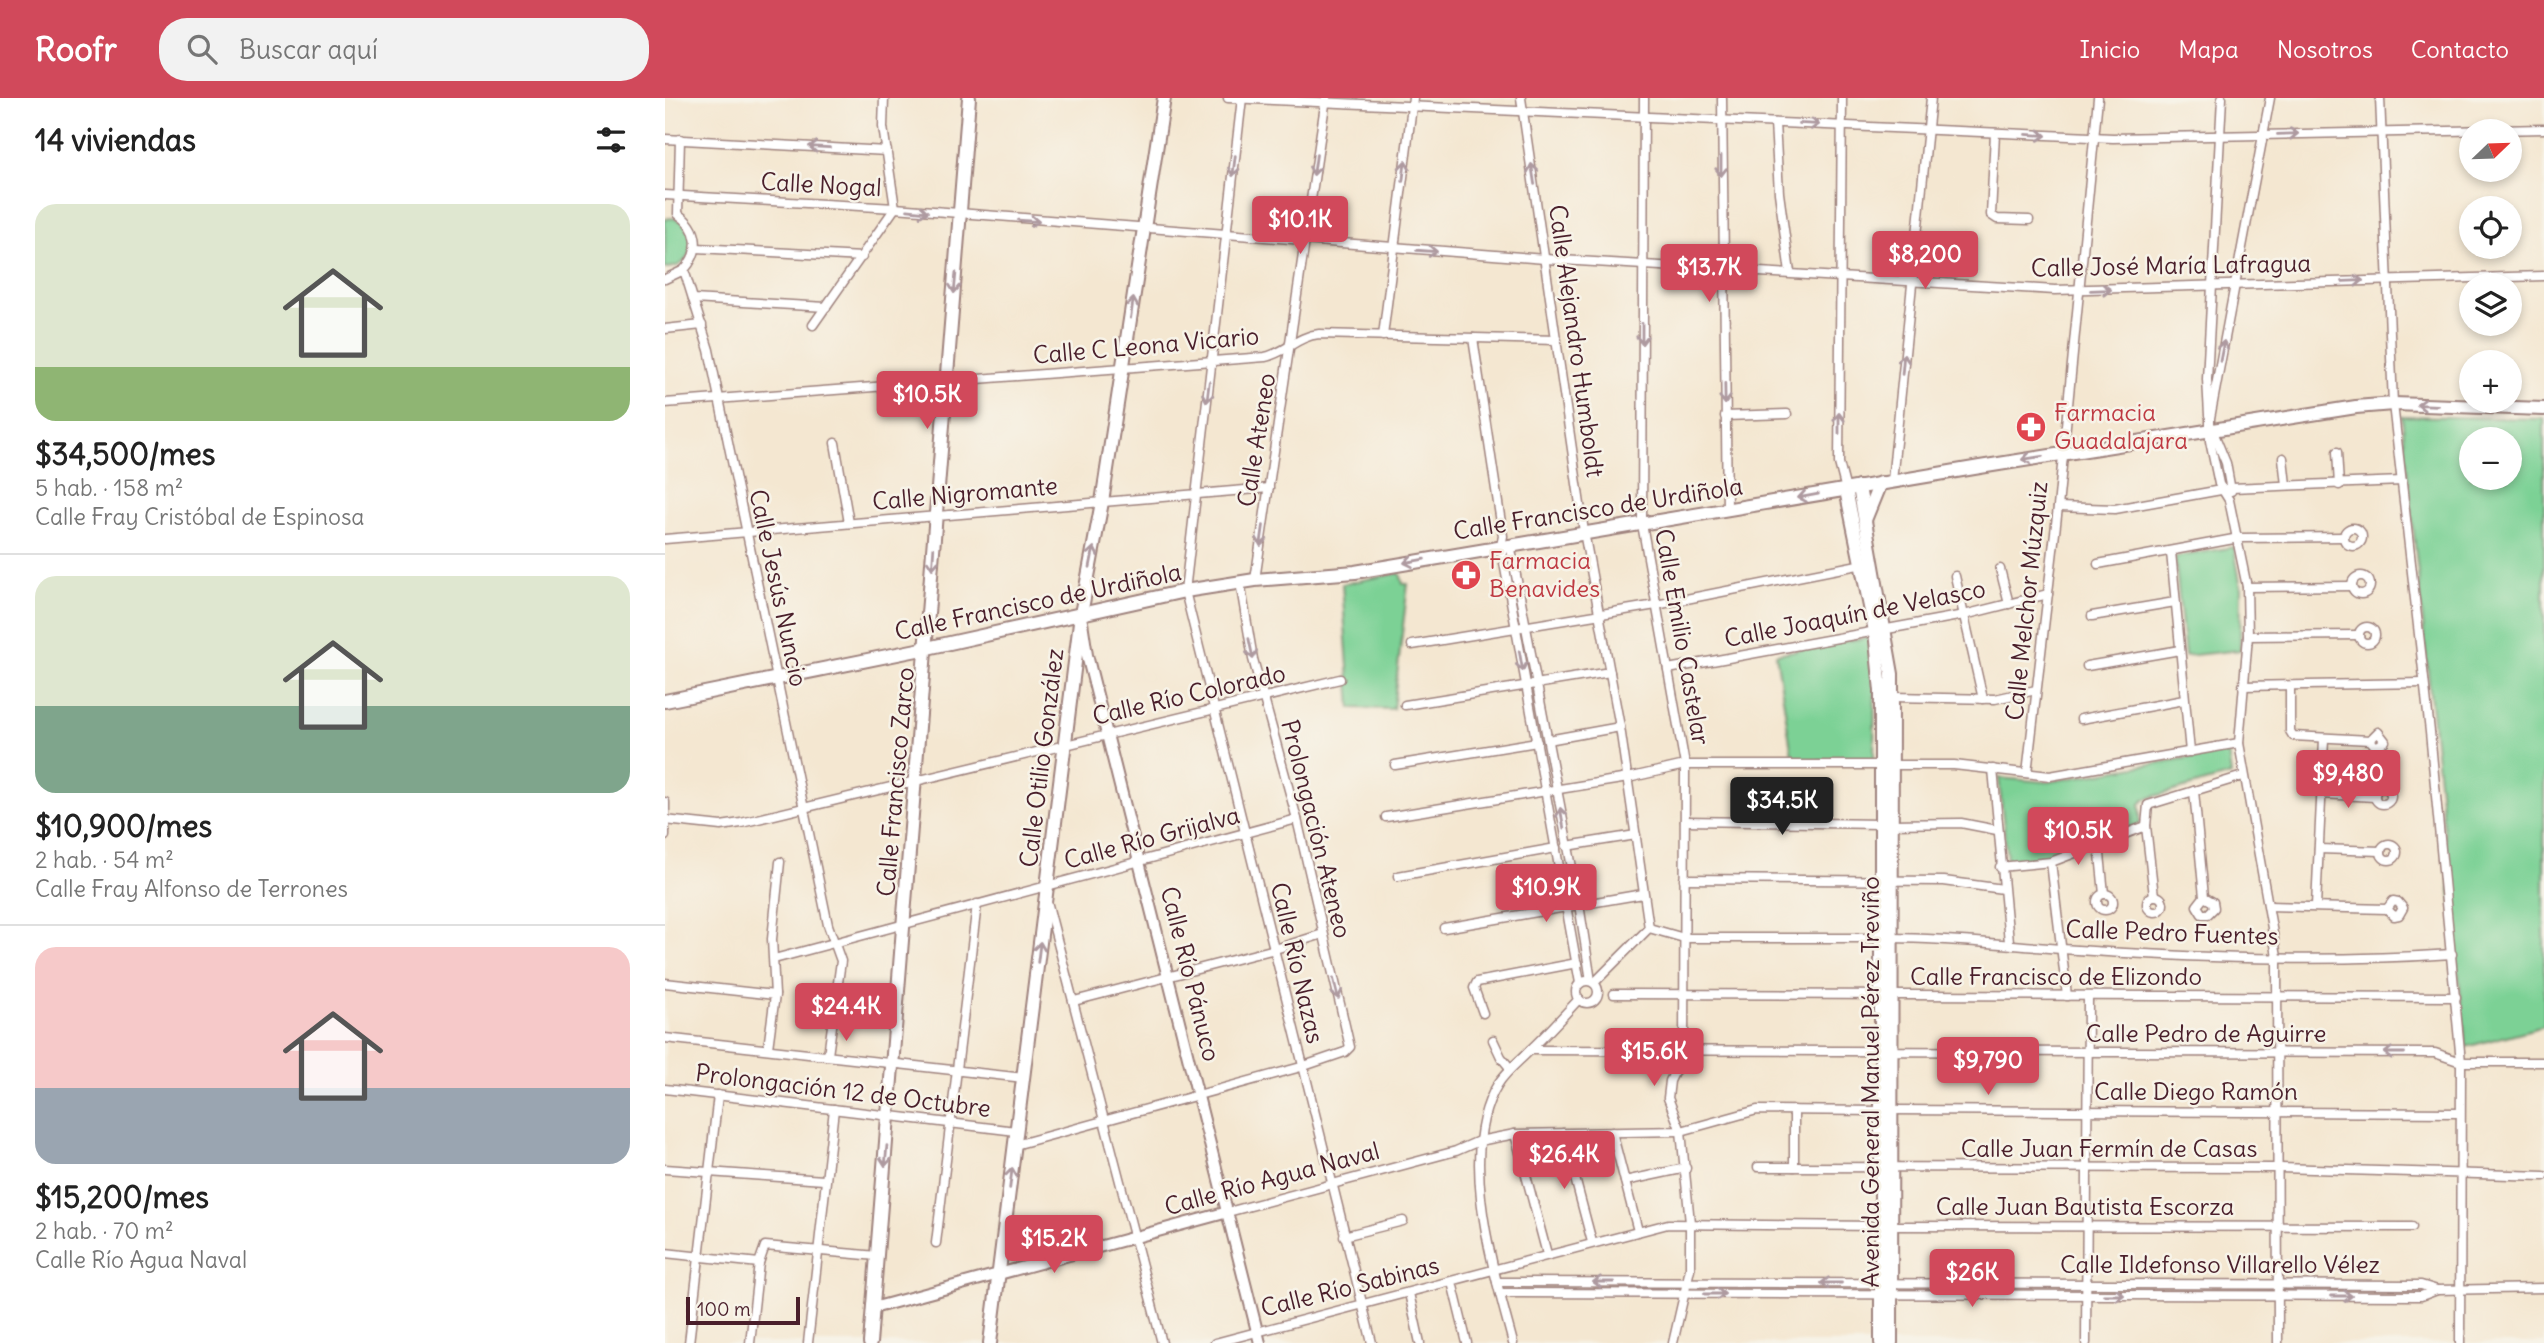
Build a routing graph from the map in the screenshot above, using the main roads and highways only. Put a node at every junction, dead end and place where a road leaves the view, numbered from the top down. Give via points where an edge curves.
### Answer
1 (969, 98) edge
2 (1164, 98) edge
3 (2544, 409) edge
4 (1886, 482) junction
5 (1852, 489) junction
6 (1865, 520) junction
7 (1081, 614) junction
8 (1880, 630) junction
9 (927, 649) junction
10 (665, 701) edge
11 (1886, 765) junction
12 (1886, 1289) junction
13 (870, 1343) edge
14 (990, 1343) edge
15 (1881, 1343) edge
16 (1891, 1343) edge

1 -> 9 main road, Calle Francisco Zarco
7 -> 2 main road, Calle Otilio González
3 -> 4 main road, Calle Francisco de Urdiñola via 2393,404 2211,423
4 - 5 main road, Calle Francisco de Urdiñola
4 - 6 main road
5 - 6 main road, Avenida General Manuel Pérez Treviño
5 -> 7 main road, Calle Francisco de Urdiñola via 1505,542 1355,572 1240,582
5 - 8 main road, Avenida General Manuel Pérez Treviño via 1863,564
6 - 8 main road, Avenida General Manuel Pérez Treviño
7 - 9 main road, Calle Francisco de Urdiñola
14 -> 7 main road, Calle Otilio González via 1065,744 1081,656
8 - 11 main road, Avenida General Manuel Pérez Treviño
8 - 11 main road, Avenida General Manuel Pérez Treviño via 1892,697
9 - 10 main road, Calle Francisco de Urdiñola
9 -> 13 main road, Calle Francisco Zarco
11 - 12 main road, Avenida General Manuel Pérez Treviño
12 - 15 main road, Avenida General Manuel Pérez Treviño
12 - 16 main road, Avenida General Manuel Pérez Treviño

